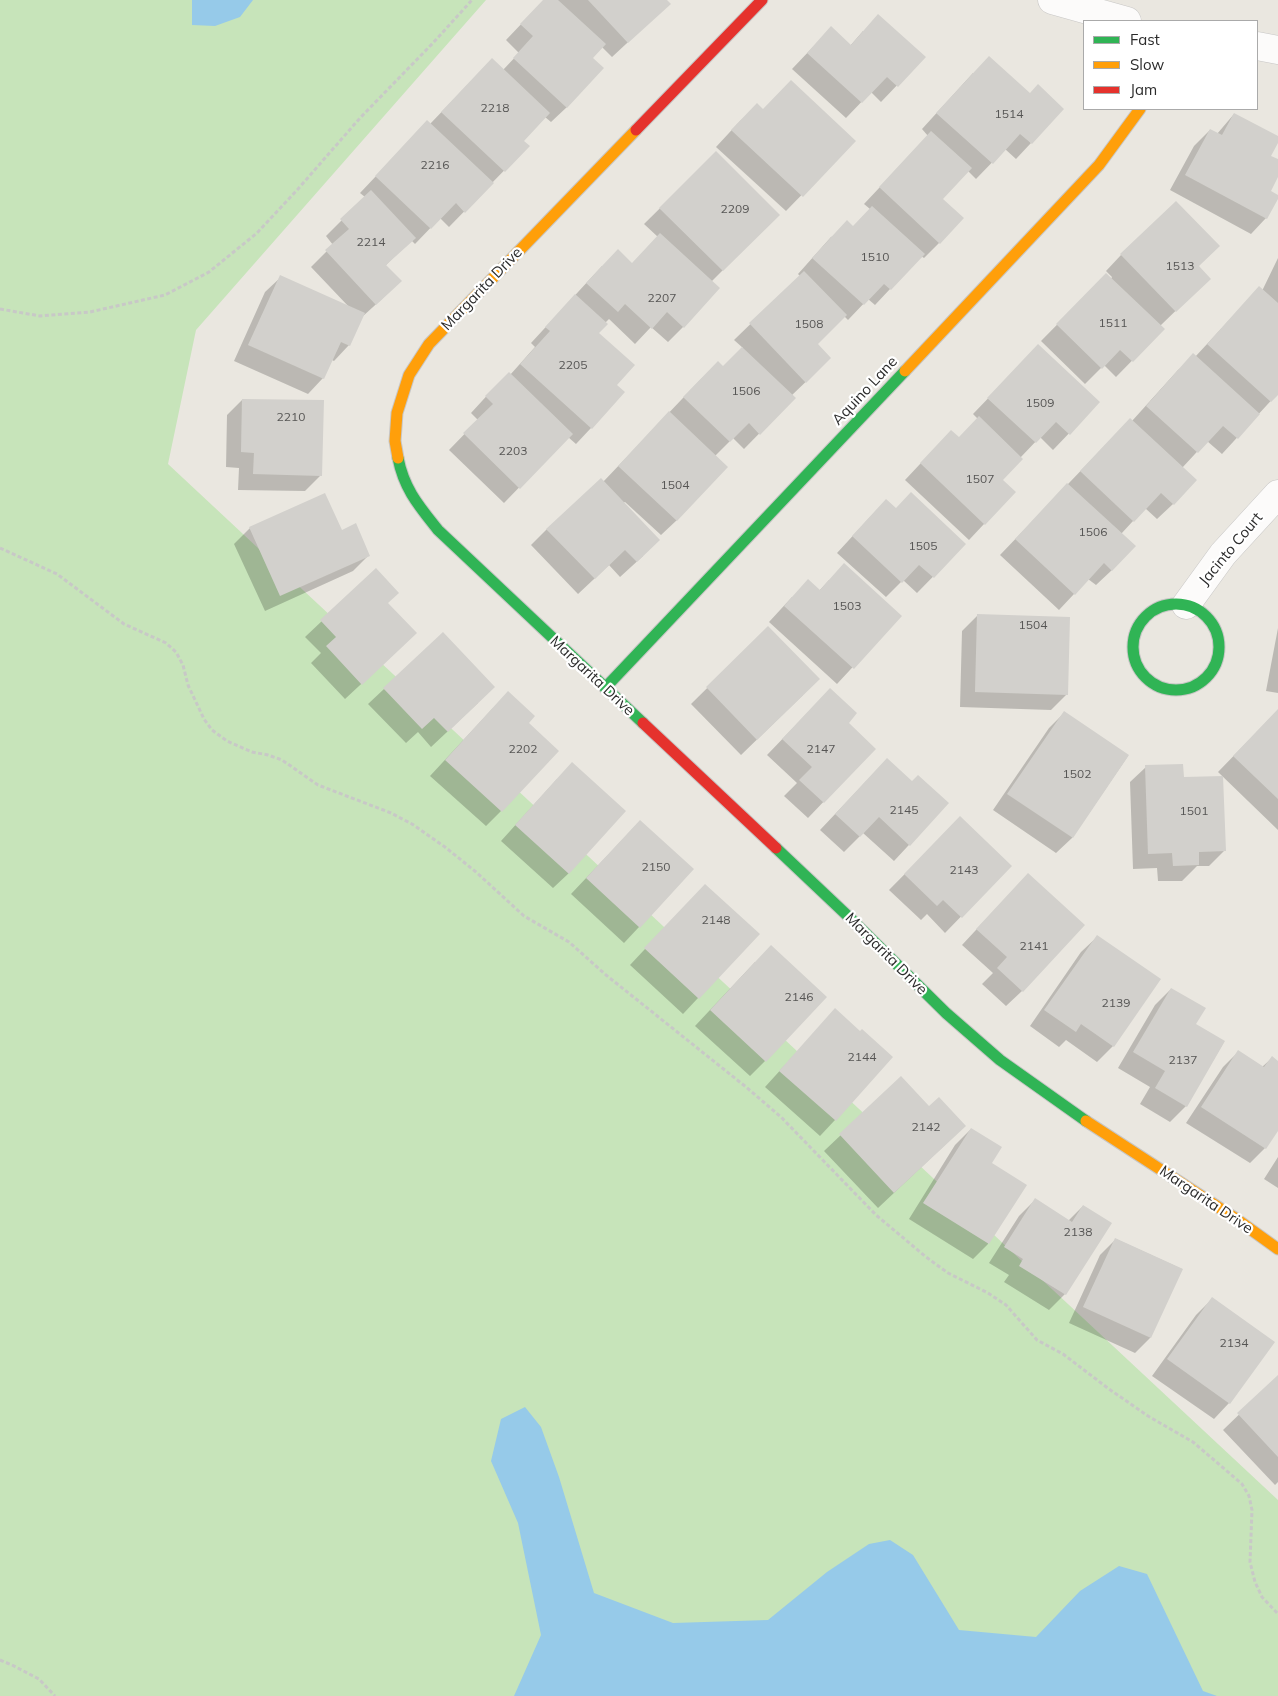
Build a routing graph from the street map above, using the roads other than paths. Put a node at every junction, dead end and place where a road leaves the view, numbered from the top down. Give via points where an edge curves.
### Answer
1 (762, 0) edge
2 (1052, 0) edge
3 (1123, 20) edge
4 (1258, 46) edge
5 (1278, 50) edge
6 (1139, 110) edge
7 (1278, 494) edge
8 (1186, 605) junction
9 (605, 688) junction
10 (1278, 1249) edge

1 - 9 street, Margarita Drive via 429,344 409,375 397,413 395,441 401,474 413,499 438,530
2 - 3 street
4 - 5 street
6 - 9 street, Aquino Lane via 1099,165
7 - 8 street, Jacinto Court via 1223,554
8 - 8 street via 1200,611 1211,622 1218,635 1220,650 1208,677 1196,686 1166,689 1143,675 1136,663 1134,636 1139,624 1154,610 1173,604
9 - 10 street, Margarita Drive via 851,919 946,1013 1000,1060

